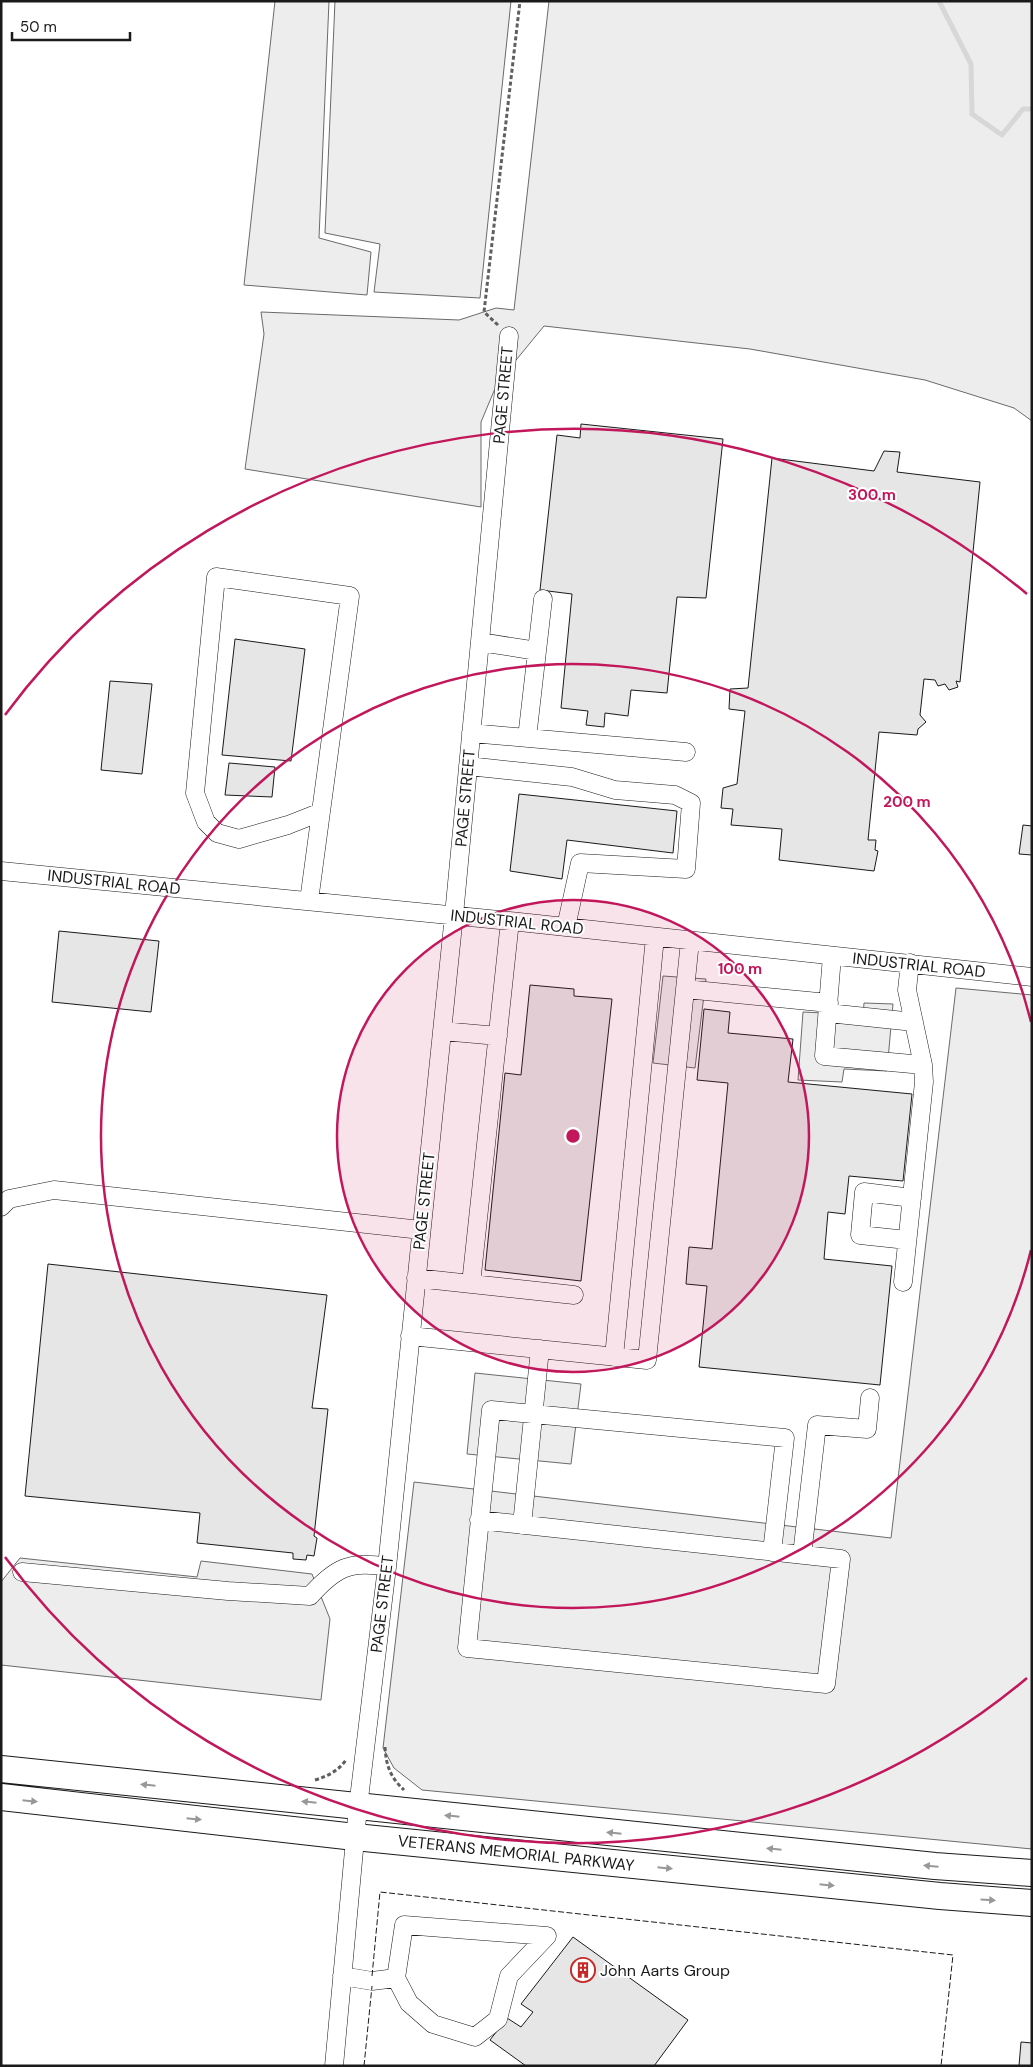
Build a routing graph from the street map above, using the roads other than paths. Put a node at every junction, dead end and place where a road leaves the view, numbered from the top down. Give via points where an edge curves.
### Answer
1 (509, 336) road end
2 (542, 599) dead end
3 (480, 642) junction
4 (537, 651) junction
5 (471, 732) junction
6 (527, 738) junction
7 (686, 752) dead end
8 (468, 766) junction
9 (321, 812) junction
10 (1, 871) edge
11 (309, 901) junction
12 (454, 915) junction
13 (510, 921) junction
14 (566, 927) junction
15 (655, 937) junction
16 (690, 941) junction
17 (832, 956) junction
18 (910, 963) junction
19 (1032, 977) edge
20 (685, 989) junction
21 (828, 1008) junction
22 (914, 1022) junction
23 (442, 1031) junction
24 (498, 1036) junction
25 (923, 1065) junction
26 (912, 1198) junction
27 (1, 1207) edge
28 (421, 1230) junction
29 (907, 1240) junction
30 (416, 1278) junction
31 (903, 1282) dead end
32 (471, 1284) junction
33 (574, 1295) dead end
34 (410, 1336) junction
35 (540, 1349) junction
36 (614, 1357) junction
37 (870, 1398) dead end
38 (533, 1414) junction
39 (479, 1520) junction
40 (522, 1525) junction
41 (772, 1552) junction
42 (802, 1555) junction
43 (387, 1567) junction
44 (22, 1572) dead end
45 (1, 1769) edge
46 (1, 1797) edge
47 (358, 1807) junction
48 (355, 1837) junction
49 (1032, 1873) edge
50 (1032, 1903) edge
51 (342, 1976) junction
52 (396, 1978) junction
53 (334, 2066) edge

1 - 3 street, PAGE STREET
2 - 4 street
3 - 4 street
3 - 5 street, PAGE STREET
4 - 6 street
5 - 6 street
5 - 8 street, PAGE STREET
6 - 7 street
8 - 12 street, PAGE STREET
8 - 14 street via 572,777 615,790 675,795 691,804 686,869 580,863
9 - 9 street via 350,596 216,577 195,793 206,822 216,833 238,839
9 - 11 street
10 - 11 street, INDUSTRIAL ROAD
11 - 12 street, INDUSTRIAL ROAD
12 - 13 street, INDUSTRIAL ROAD
12 - 23 street, PAGE STREET
13 - 14 street, INDUSTRIAL ROAD
13 - 24 street
14 - 15 street, INDUSTRIAL ROAD
15 - 16 street, INDUSTRIAL ROAD
15 - 36 street
16 - 17 street, INDUSTRIAL ROAD
16 - 20 street
17 - 18 street, INDUSTRIAL ROAD
17 - 21 street
18 - 19 street, INDUSTRIAL ROAD
18 - 22 street via 907,990
20 - 21 street
20 - 36 street via 647,1360
21 - 22 street
21 - 25 street via 824,1056
22 - 25 street
23 - 24 street
23 - 28 street, PAGE STREET
24 - 32 street
25 - 26 street
26 - 29 street
26 - 29 street via 864,1192 860,1235
27 - 28 street via 9,1199 54,1190
28 - 30 street, PAGE STREET
29 - 31 street
30 - 32 street
30 - 34 street, PAGE STREET
32 - 33 street
34 - 35 street
34 - 43 street, PAGE STREET
35 - 36 street
35 - 38 street
37 - 42 street via 867,1429 817,1425
38 - 39 street via 491,1410
38 - 40 street
38 - 41 street via 785,1438
39 - 40 street
39 - 42 street via 467,1648 826,1684 841,1559
40 - 41 street
41 - 42 street
43 - 44 street via 352,1564 310,1596 228,1592
43 - 47 street, PAGE STREET
47 -> 45 highway, VETERANS MEMORIAL PARKWAY
46 -> 48 highway, VETERANS MEMORIAL PARKWAY
47 - 48 street, PAGE STREET
49 -> 47 highway, VETERANS MEMORIAL PARKWAY
48 -> 50 highway, VETERANS MEMORIAL PARKWAY
48 - 51 street, PAGE STREET
51 - 52 street via 372,1980
51 - 53 street, PAGE STREET
52 - 52 street via 404,1925 547,1936 510,1976 498,2019 475,2036 433,2024 409,2003

